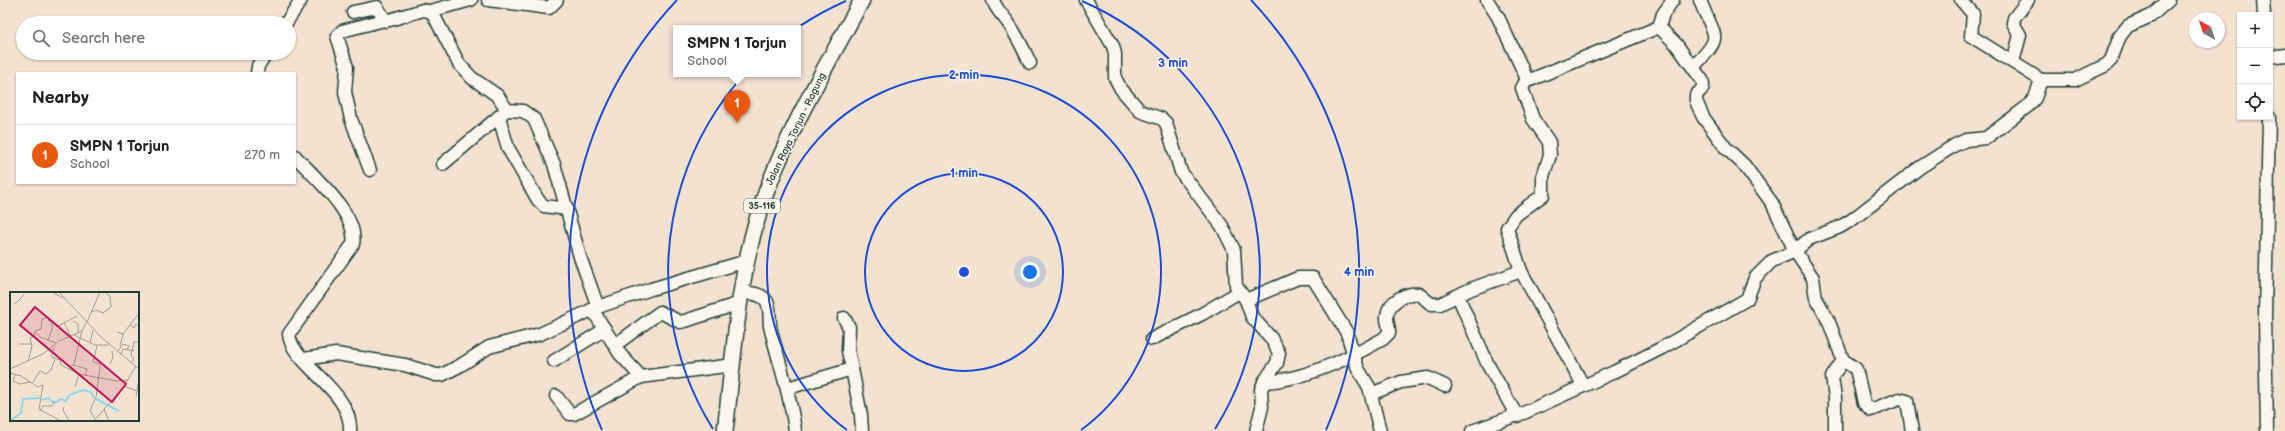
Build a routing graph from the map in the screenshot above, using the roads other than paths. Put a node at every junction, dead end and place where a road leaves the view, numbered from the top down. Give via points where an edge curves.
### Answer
1 (301, 0) edge
2 (471, 0) edge
3 (488, 0) edge
4 (557, 0) edge
5 (862, 0) edge
6 (993, 0) edge
7 (1086, 0) edge
8 (1487, 0) edge
9 (1673, 0) edge
10 (1700, 0) edge
11 (1961, 0) edge
12 (2028, 0) edge
13 (2169, 0) edge
14 (2263, 0) edge
15 (430, 11) junction
16 (353, 12) dead end
17 (2264, 12) edge
18 (291, 16) edge
19 (384, 20) junction
20 (1659, 27) junction
21 (2285, 55) edge
22 (2273, 57) edge
23 (262, 60) edge
24 (2013, 62) junction
25 (1030, 64) dead end
26 (1693, 67) junction
27 (257, 72) edge
28 (1527, 79) junction
29 (2041, 80) junction
30 (503, 113) junction
31 (2269, 120) edge
32 (296, 157) edge
33 (443, 164) dead end
34 (370, 170) dead end
35 (567, 209) junction
36 (1795, 251) junction
37 (747, 261) junction
38 (1521, 271) junction
39 (1242, 296) junction
40 (1458, 296) junction
41 (741, 297) junction
42 (595, 308) junction
43 (844, 318) dead end
44 (605, 329) junction
45 (1152, 339) dead end
46 (614, 345) junction
47 (1352, 355) junction
48 (304, 359) junction
49 (1844, 360) junction
50 (554, 361) dead end
51 (733, 365) junction
52 (852, 368) junction
53 (641, 377) junction
54 (1264, 382) junction
55 (1583, 385) junction
56 (1446, 386) dead end
57 (788, 388) junction
58 (1370, 394) junction
59 (556, 396) dead end
60 (1517, 416) junction
61 (350, 431) edge
62 (725, 431) edge
63 (795, 431) edge
64 (862, 431) edge
65 (1256, 431) edge
66 (1380, 431) edge
67 (1473, 431) edge
68 (1835, 431) edge
69 (1912, 431) edge
70 (2267, 431) edge

1 - 18 street
2 - 15 street
3 - 4 street via 549,8
5 - 37 main road, Jalan Raya Torjun - Ragung / 35-116 via 773,174
6 - 25 street via 1020,41
7 - 39 street via 1113,46 1115,78 1121,89 1140,110 1155,115 1166,123 1181,172 1222,226 1234,250 1234,276
8 - 28 street
9 - 20 street via 1663,14
10 - 26 street via 1714,32 1715,42
11 - 24 street via 1973,14 1971,36
12 - 24 street via 2014,18 2013,23 2020,36
13 - 29 street via 2151,16 2128,26 2120,36 2111,60 2106,65 2076,80
14 - 17 street
15 - 19 street via 423,10
15 - 30 street via 434,14 459,64 472,78 498,96
16 - 19 street via 377,7 381,10
19 - 34 street via 342,31 337,36 347,68 345,92 351,118
20 - 26 street
20 - 28 street via 1553,72
21 - 22 street
23 - 27 street
24 - 29 street
26 - 36 street via 1704,85 1696,95 1703,117 1772,203
28 - 38 street via 1522,88 1524,96 1532,119 1550,142 1550,150 1543,172 1543,195 1516,216 1507,228
29 - 36 street via 2035,98 2028,106 1986,138 1966,140 1955,145 1919,168 1853,219 1809,239
30 - 33 street
30 - 35 street via 508,148 538,200 544,206
30 - 35 street via 523,112 534,119 554,164
31 - 70 street via 2265,316
32 - 48 street via 327,190 349,219 354,236 353,244 289,334 294,349
35 - 42 street
36 - 49 street via 1813,278 1816,298
36 - 55 street via 1776,259 1761,270 1747,299 1662,348
37 - 41 main road, Jalan Raya Torjun - Ragung / 35-116
37 - 42 street
38 - 40 street
38 - 55 street
39 - 45 street
39 - 47 street via 1298,278 1313,278 1341,321 1347,333
39 - 54 street via 1252,317 1271,338 1279,353 1277,363
40 - 47 street via 1434,305 1419,294 1403,296 1391,306 1386,316 1390,327 1389,334 1383,340
40 - 60 street via 1488,365
41 - 46 street via 680,322 660,312
41 - 51 main road, Jalan Raya Torjun - Ragung / 35-116
41 - 57 street via 760,296 766,300 776,349
42 - 44 street
42 - 48 street via 540,334 489,347 442,375 405,365 336,354
43 - 52 street via 849,327 848,351
44 - 46 street
44 - 50 street
46 - 53 street
47 - 54 street via 1282,381
47 - 58 street
48 - 61 street via 337,397 346,412
49 - 68 street via 1832,377
49 - 69 street via 1856,369 1864,403 1868,409 1885,406 1899,399 1907,401
51 - 53 street
51 - 62 main road, Jalan Raya Torjun - Ragung / 35-116
52 - 57 street
52 - 64 street via 862,415
53 - 59 street via 574,414 570,414
54 - 65 street via 1261,390 1262,407
55 - 60 street
56 - 58 street via 1428,378 1401,382
57 - 63 street
58 - 66 street
60 - 67 street

